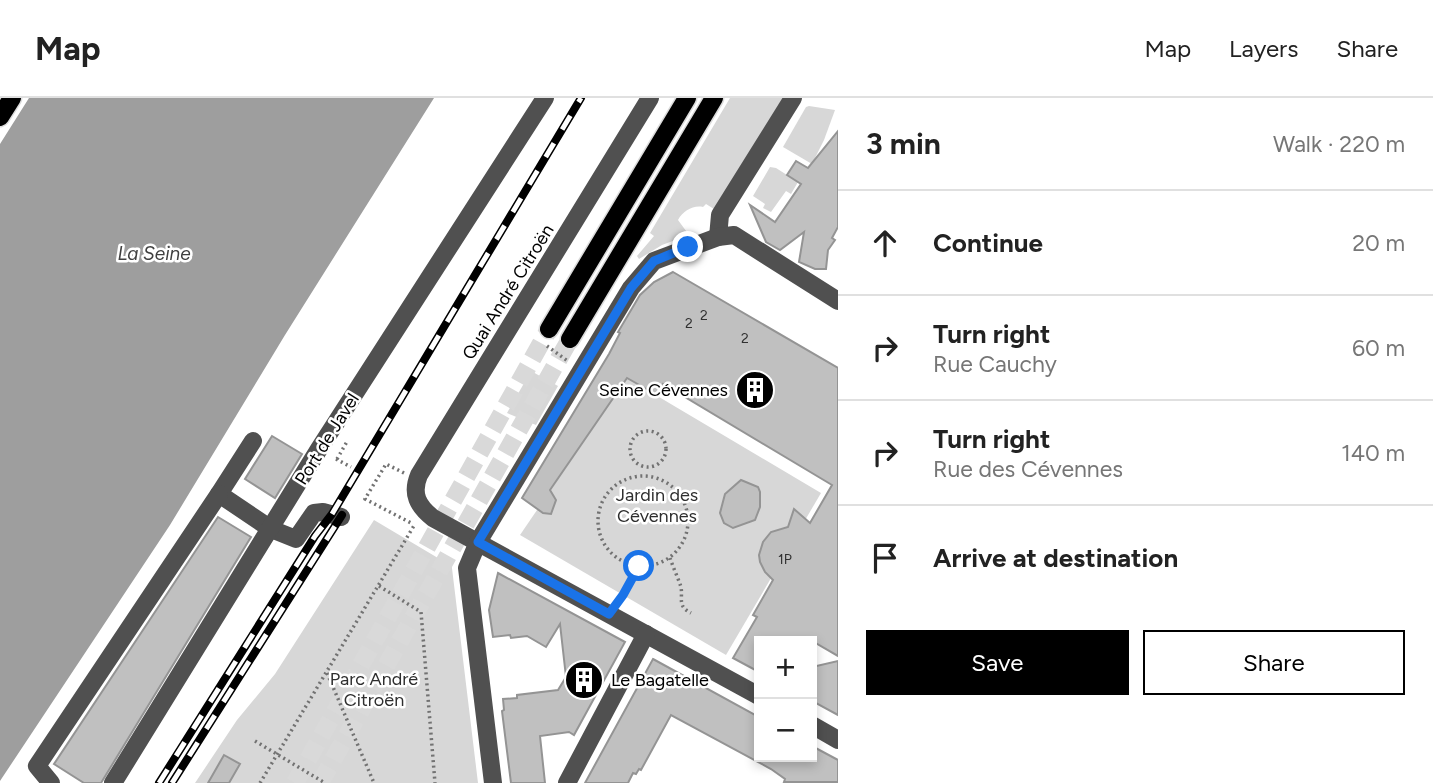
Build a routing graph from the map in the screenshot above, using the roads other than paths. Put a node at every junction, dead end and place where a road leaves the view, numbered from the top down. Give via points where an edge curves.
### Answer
1 (12, 98) edge
2 (545, 98) edge
3 (650, 98) edge
4 (687, 98) edge
5 (714, 98) edge
6 (793, 98) edge
7 (0, 117) edge
8 (718, 237) junction
9 (838, 301) edge
10 (549, 329) tunnel mouth
11 (570, 339) tunnel mouth
12 (253, 441) dead end
13 (219, 494) junction
14 (341, 517) dead end
15 (271, 528) junction
16 (478, 542) junction
17 (646, 634) junction
18 (754, 693) edge
19 (817, 728) edge
20 (838, 740) edge
21 (51, 783) edge
22 (113, 783) edge
23 (493, 783) edge
24 (567, 783) edge

1 - 7 main road
2 - 15 street, Port de Javel
3 - 16 street, Quai André Citroën via 419,475 414,489 419,517 433,518
4 - 10 main road
5 - 11 main road
6 - 8 street via 720,215
8 - 9 street via 734,235
8 - 16 street via 654,261 631,288
12 - 13 street
13 - 15 street
13 - 21 street via 37,766
14 - 15 street via 314,513 296,538
15 - 22 street, Port de Javel
16 - 17 street
16 - 23 street via 467,568
17 - 18 street
17 - 24 street
19 - 20 street

